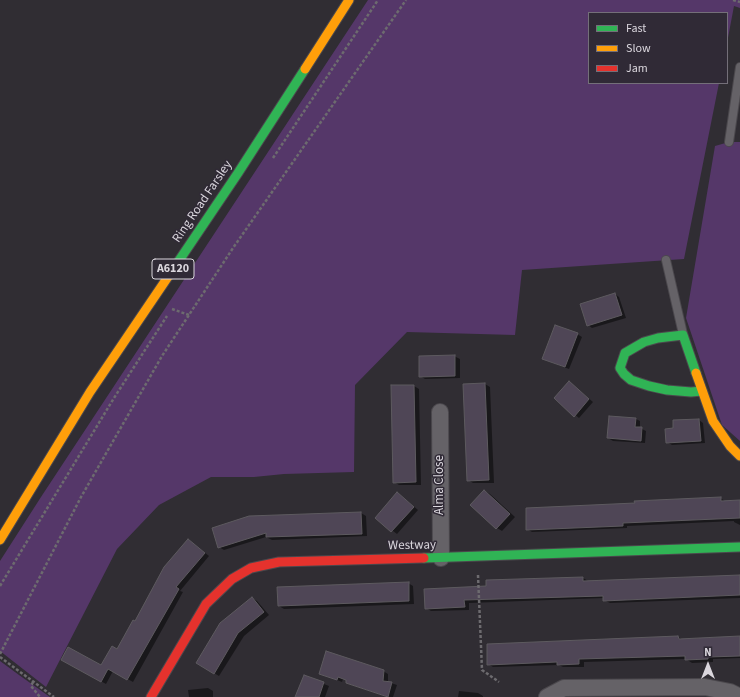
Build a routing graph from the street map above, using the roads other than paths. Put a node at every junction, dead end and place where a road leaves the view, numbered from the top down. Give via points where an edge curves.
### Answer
1 (349, 0) edge
2 (740, 67) edge
3 (729, 142) dead end
4 (666, 260) dead end
5 (683, 335) junction
6 (702, 391) junction
7 (440, 412) dead end
8 (740, 456) edge
9 (0, 540) edge
10 (740, 547) edge
11 (441, 558) junction
12 (152, 697) edge
13 (547, 697) edge
14 (740, 697) edge

1 - 9 main road, Ring Road Farsley / A6120 via 238,173 90,392
2 - 3 lane
4 - 5 lane
5 - 6 main road
5 - 6 main road via 658,338 639,345 625,353 620,368 631,380 649,386 667,390
6 - 8 main road via 713,421
7 - 11 street, Alma Close
10 - 11 main road, Westway
11 - 12 main road, Westway via 279,562 251,568 232,579 206,604
13 - 14 street via 564,688 705,686

